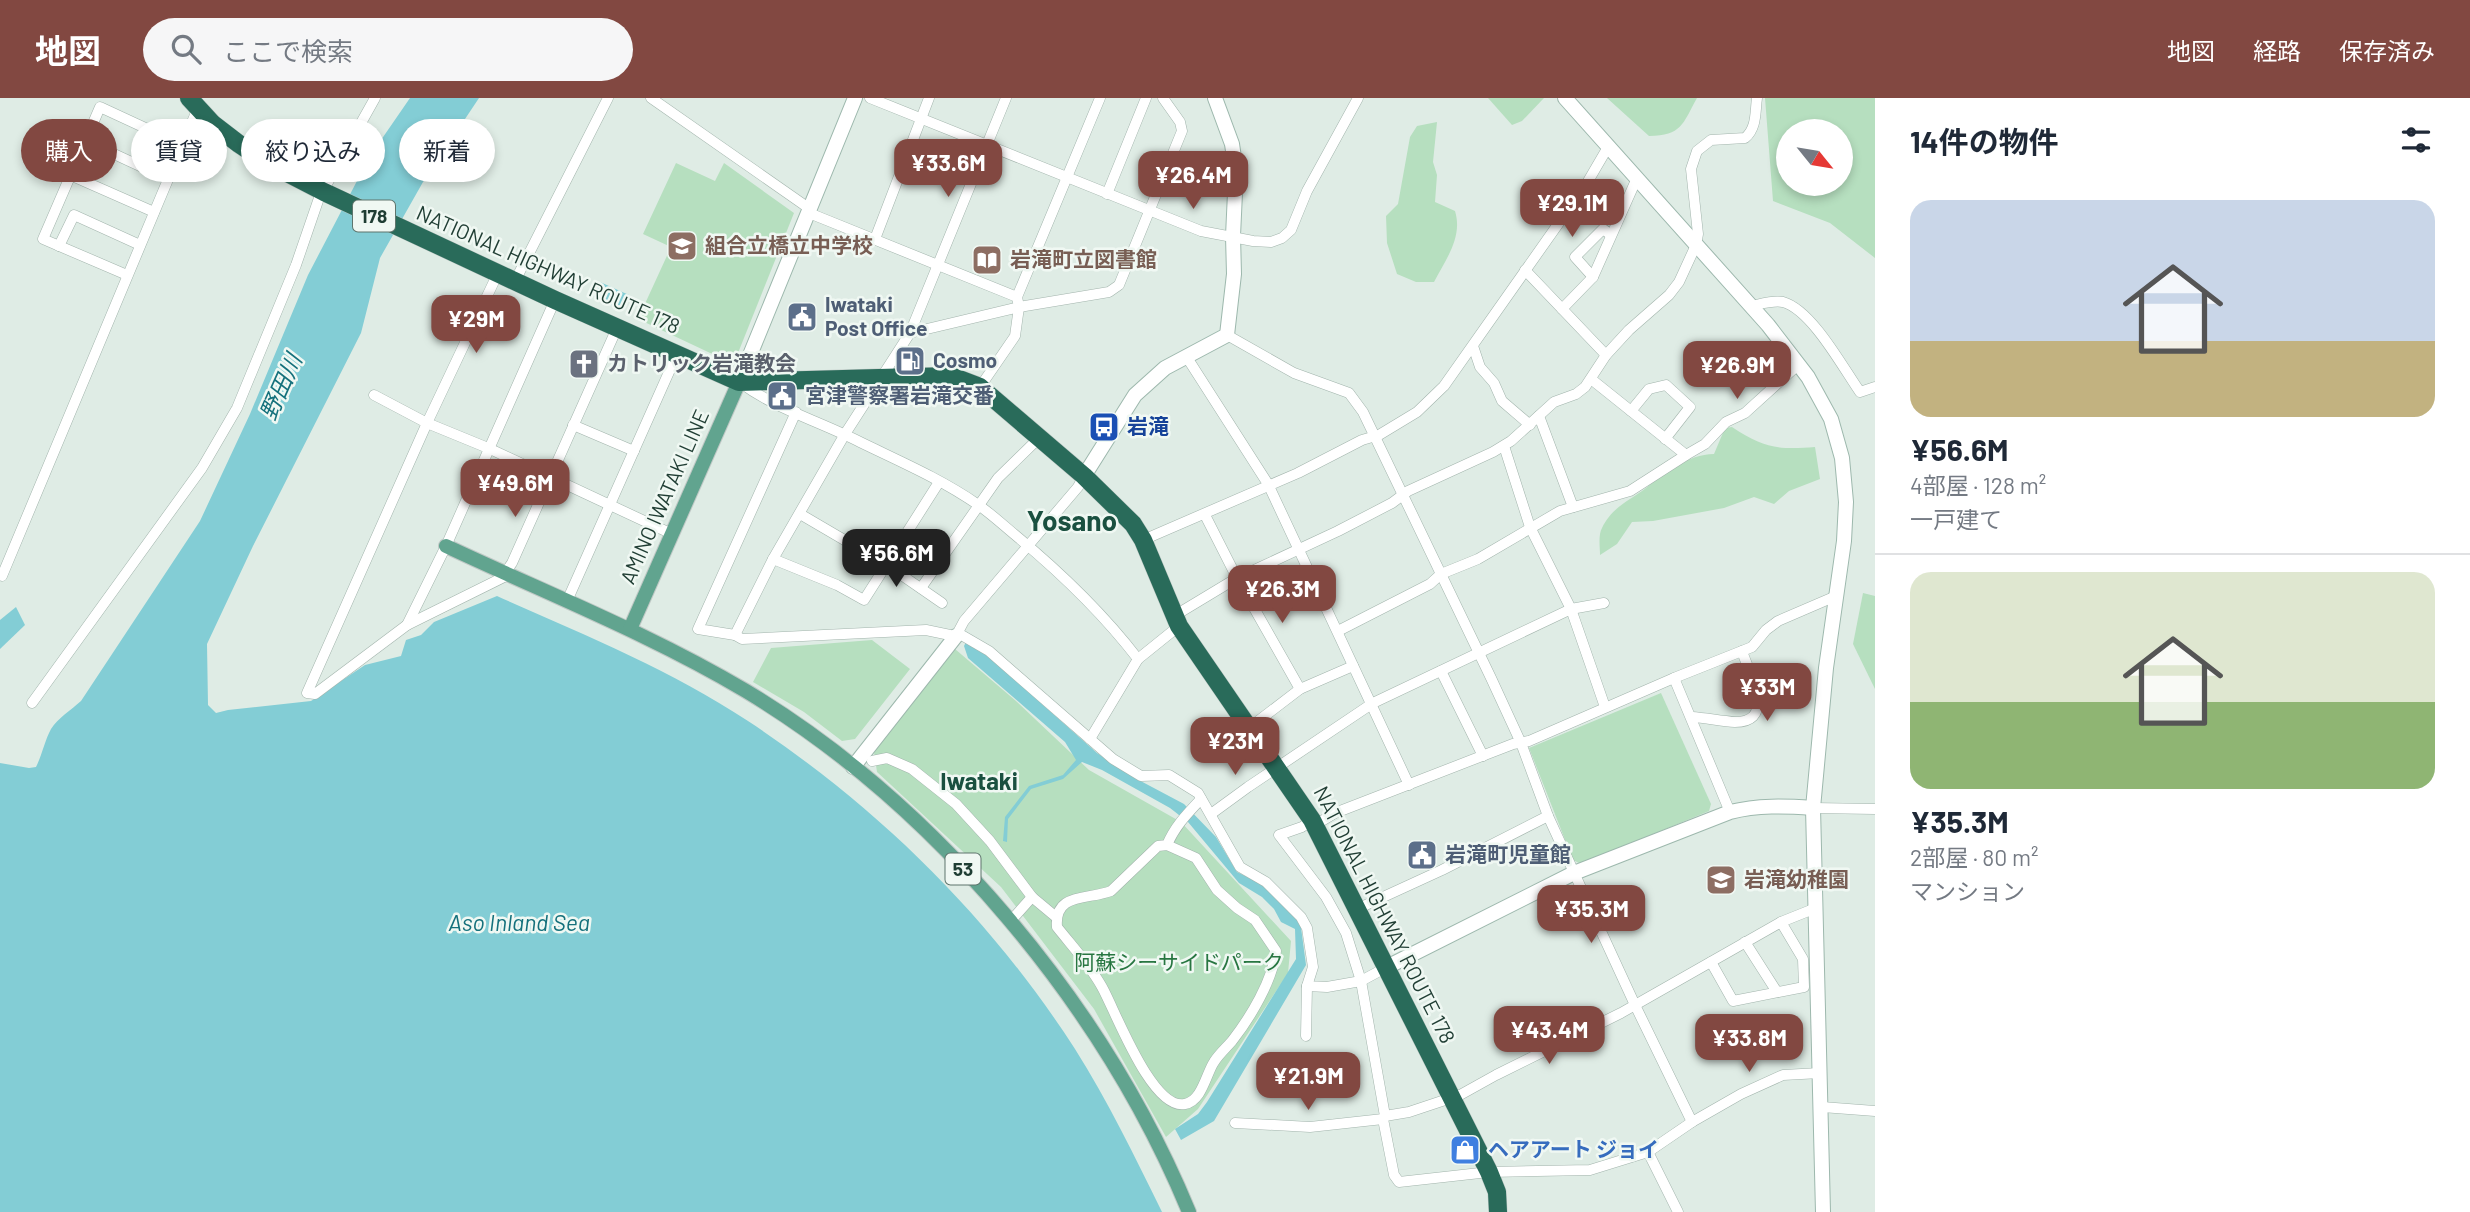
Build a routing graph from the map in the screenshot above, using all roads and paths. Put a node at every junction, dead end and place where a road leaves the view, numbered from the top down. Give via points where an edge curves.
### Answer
1 (375, 98) edge
2 (608, 98) edge
3 (651, 98) edge
4 (855, 98) edge
5 (870, 98) edge
6 (929, 98) edge
7 (1006, 98) edge
8 (1100, 98) edge
9 (1146, 98) edge
10 (1163, 98) edge
11 (1215, 98) edge
12 (1358, 98) edge
13 (1565, 98) edge
14 (1757, 98) edge
15 (194, 105) edge
16 (920, 118) junction
17 (95, 119) edge
18 (131, 121) edge
19 (987, 144) junction
20 (1608, 147) junction
21 (1067, 178) junction
22 (1636, 178) junction
23 (67, 182) edge
24 (86, 182) edge
25 (167, 182) edge
26 (324, 192) junction
27 (1107, 194) junction
28 (809, 211) junction
29 (1149, 211) junction
30 (154, 212) junction
31 (1611, 235) junction
32 (1233, 236) junction
33 (876, 239) junction
34 (140, 245) junction
35 (1696, 245) junction
36 (59, 246) junction
37 (938, 265) junction
38 (1525, 270) junction
39 (498, 273) junction
40 (127, 275) junction
41 (1593, 276) junction
42 (514, 281) junction
43 (555, 300) junction
44 (1018, 302) junction
45 (1751, 306) junction
46 (1562, 309) junction
47 (617, 328) junction
48 (910, 333) junction
49 (1227, 334) junction
50 (1473, 346) junction
51 (677, 354) junction
52 (1606, 355) junction
53 (1186, 356) junction
54 (1799, 364) junction
55 (881, 377) junction
56 (1591, 379) junction
57 (739, 382) junction
58 (980, 387) junction
59 (1875, 387) edge
60 (374, 396) dead end
61 (1631, 411) junction
62 (796, 412) junction
63 (1539, 416) junction
64 (427, 423) junction
65 (573, 425) junction
66 (1530, 425) junction
67 (845, 434) junction
68 (1375, 435) junction
69 (1040, 438) junction
70 (1665, 439) junction
71 (1503, 446) junction
72 (488, 448) junction
73 (634, 451) junction
74 (1686, 455) junction
75 (1084, 476) junction
76 (550, 478) junction
77 (939, 482) junction
78 (1268, 484) junction
79 (1404, 494) junction
80 (610, 505) junction
81 (978, 505) junction
82 (1573, 507) junction
83 (800, 514) junction
84 (1205, 514) junction
85 (1531, 527) junction
86 (672, 534) junction
87 (1143, 540) junction
88 (446, 545) junction
89 (1029, 546) junction
90 (1298, 549) junction
91 (773, 559) junction
92 (887, 565) junction
93 (507, 574) junction
94 (1441, 574) junction
95 (2, 576) dead end
96 (1237, 578) junction
97 (921, 588) junction
98 (1836, 596) junction
99 (567, 601) junction
100 (942, 603) dead end
101 (1604, 603) dead end
102 (1571, 609) junction
103 (1176, 621) junction
104 (407, 625) junction
105 (630, 629) junction
106 (1338, 631) junction
107 (735, 635) junction
108 (956, 636) junction
109 (1742, 651) junction
110 (1478, 653) junction
111 (1138, 659) junction
112 (1353, 666) junction
113 (1441, 671) junction
114 (1674, 678) junction
115 (1300, 689) junction
116 (32, 703) dead end
117 (1373, 703) junction
118 (1605, 708) junction
119 (1692, 717) junction
120 (1249, 728) junction
121 (1090, 738) junction
122 (1521, 743) junction
123 (1483, 756) junction
124 (872, 761) dead end
125 (853, 767) junction
126 (1277, 768) junction
127 (1409, 785) junction
128 (1201, 799) junction
129 (1874, 807) edge
130 (1813, 808) junction
131 (1730, 812) junction
132 (1211, 814) junction
133 (1548, 816) junction
134 (1314, 822) junction
135 (1167, 845) junction
136 (1574, 873) junction
137 (1032, 897) junction
138 (1816, 908) junction
139 (1357, 909) junction
140 (1016, 915) dead end
141 (1056, 917) junction
142 (1781, 922) junction
143 (1745, 942) junction
144 (1711, 962) junction
145 (1387, 967) junction
146 (1360, 981) junction
147 (1307, 986) junction
148 (1777, 992) junction
149 (1634, 1004) junction
150 (1306, 1036) dead end
151 (1820, 1073) junction
152 (1451, 1097) junction
153 (1822, 1107) junction
154 (1875, 1111) edge
155 (1384, 1117) junction
156 (1692, 1122) junction
157 (1235, 1123) dead end
158 (1648, 1152) junction
159 (1489, 1172) junction
160 (1503, 1211) edge
161 (1189, 1212) edge
162 (1678, 1212) edge
163 (1823, 1212) edge

1 - 26 street
2 - 42 street
3 - 28 street
4 - 28 street
5 - 16 street
6 - 16 street
7 - 19 street
8 - 21 street
9 - 27 street
10 - 29 street via 1182,131
11 - 32 street via 1234,158
12 - 32 street via 1291,230 1271,242
13 - 20 street
14 - 35 street via 1749,135 1711,140 1693,159
15 - 26 highway, NATIONAL HIGHWAY ROUTE 178 / 178 via 239,145
16 - 19 street
16 - 33 street
17 - 18 street via 100,107
19 - 21 street
19 - 37 street
20 - 22 street
20 - 38 street
21 - 27 street
21 - 44 street
22 - 31 street
22 - 35 street
23 - 36 street via 43,239
24 - 30 street
25 - 30 street
26 - 39 highway, NATIONAL HIGHWAY ROUTE 178 / 178
26 - 116 street via 237,408 202,468
27 - 29 street
28 - 33 street
28 - 57 street
29 - 32 street
29 - 44 street via 1119,285 1109,292
30 - 34 street
31 - 41 street
31 - 41 street via 1603,229 1575,257
32 - 49 street
33 - 37 street
34 - 36 street via 74,215
34 - 40 street
35 - 45 street
35 - 52 street via 1669,295
36 - 40 street
37 - 44 street
37 - 48 street
38 - 46 street
38 - 50 street
39 - 42 highway, NATIONAL HIGHWAY ROUTE 178 / 178
39 - 64 street
40 - 95 street
41 - 46 street
42 - 43 highway, NATIONAL HIGHWAY ROUTE 178 / 178
43 - 47 highway, NATIONAL HIGHWAY ROUTE 178 / 178
43 - 72 street
44 - 48 street
44 - 58 street via 1015,336
45 - 54 street
45 - 59 street via 1779,301 1795,308 1860,392
46 - 52 street
47 - 51 highway, NATIONAL HIGHWAY ROUTE 178 / 178
47 - 65 street
48 - 55 street
49 - 53 street
49 - 68 street via 1294,373 1349,393
50 - 66 street via 1480,367 1502,401
50 - 68 street via 1444,386 1417,412
51 - 57 highway, NATIONAL HIGHWAY ROUTE 178 / 178
51 - 73 street
52 - 56 street
53 - 75 street via 1135,395
53 - 78 street
54 - 74 street via 1745,413 1726,422 1705,444
54 - 98 street via 1831,419 1842,458 1846,502
55 - 57 highway, NATIONAL HIGHWAY ROUTE 178 / 178
55 - 58 highway, NATIONAL HIGHWAY ROUTE 178 / 178 via 951,376
55 - 67 street
56 - 61 street
56 - 63 street via 1576,394 1554,402
57 - 62 street
57 - 86 main road, AMINO IWATAKI LINE
58 - 69 highway, NATIONAL HIGHWAY ROUTE 178 / 178
60 - 64 street
61 - 70 street
61 - 70 street via 1650,388 1666,385 1690,407
62 - 67 street
62 - 107 street via 698,629
63 - 66 street
63 - 82 street
64 - 72 street
64 - 104 street via 307,693 315,694
65 - 73 street
65 - 76 street
66 - 71 street
67 - 77 street
67 - 83 street
68 - 78 street
68 - 79 street
69 - 75 highway, NATIONAL HIGHWAY ROUTE 178 / 178
69 - 81 street via 998,478
70 - 74 street
71 - 79 street
71 - 85 street
72 - 76 street
72 - 88 street
73 - 80 street
74 - 82 street via 1630,491
75 - 87 highway, NATIONAL HIGHWAY ROUTE 178 / 178
75 - 89 street
76 - 80 street
76 - 93 street
77 - 81 street
77 - 92 street
78 - 84 street
78 - 90 street
79 - 90 street
79 - 94 street
80 - 86 street
80 - 99 street
81 - 89 street
81 - 97 street
82 - 85 street
83 - 91 street
83 - 92 street
84 - 87 street
84 - 96 street
85 - 94 street via 1478,559
85 - 102 street
86 - 105 main road, AMINO IWATAKI LINE
87 - 103 highway, NATIONAL HIGHWAY ROUTE 178 / 178
88 - 93 main road, 53
88 - 104 street
89 - 108 street
89 - 111 street via 1096,608
90 - 96 street
90 - 106 street
91 - 92 street via 864,600
91 - 107 street
92 - 97 street
93 - 99 main road, 53
93 - 104 street
94 - 106 street
94 - 110 street
96 - 103 street
96 - 115 street
97 - 100 street
98 - 109 street via 1778,621
98 - 130 street
99 - 105 main road, 53
101 - 102 street
102 - 110 street
102 - 118 street
103 - 111 street
103 - 120 highway, NATIONAL HIGHWAY ROUTE 178 / 178
105 - 125 main road, 53 via 747,692
106 - 112 street
107 - 108 street via 742,639 926,630
108 - 121 street via 989,650
108 - 125 street
109 - 114 street
109 - 119 street via 1759,702 1757,711 1738,722
110 - 113 street
110 - 122 street
111 - 121 street
112 - 115 street
112 - 117 street
113 - 117 street
113 - 123 street
114 - 118 street
114 - 119 street
115 - 120 street
117 - 126 street
117 - 127 street
118 - 122 street
119 - 131 street
120 - 126 highway, NATIONAL HIGHWAY ROUTE 178 / 178
121 - 128 street via 1141,776 1169,775
122 - 123 street
122 - 133 street
123 - 127 street
124 - 137 street via 887,758 912,769 956,804
125 - 161 main road, 53 via 922,826 988,894 1054,976 1135,1103
126 - 132 street
126 - 134 highway, NATIONAL HIGHWAY ROUTE 178 / 178
127 - 134 street
128 - 132 street
128 - 135 street via 1173,830
129 - 130 street
130 - 131 street via 1748,807
130 - 138 street
131 - 136 street
132 - 147 street via 1240,867 1266,882 1301,917 1313,967
133 - 136 street
133 - 139 street
134 - 139 highway, NATIONAL HIGHWAY ROUTE 178 / 178
134 - 146 street via 1279,835 1340,921
135 - 141 street via 1158,846 1111,891 1071,900
135 - 141 street via 1196,858 1217,890 1255,920 1276,951 1275,966 1248,1018 1214,1062 1194,1100 1185,1105 1166,1100 1121,1030 1103,988 1057,927
136 - 145 street
136 - 149 street
137 - 140 street
137 - 141 street
138 - 142 street
138 - 151 street
139 - 145 highway, NATIONAL HIGHWAY ROUTE 178 / 178
142 - 143 street
142 - 148 street via 1803,959 1804,987
143 - 144 street
143 - 148 street
144 - 148 street via 1734,1002
144 - 149 street
145 - 146 street
145 - 152 highway, NATIONAL HIGHWAY ROUTE 178 / 178
146 - 147 street
146 - 155 street
147 - 150 street
149 - 152 street
149 - 156 street
151 - 153 street
151 - 156 street via 1783,1075
152 - 155 street
152 - 159 highway, NATIONAL HIGHWAY ROUTE 178 / 178
153 - 154 street
153 - 163 street
155 - 157 street via 1310,1127
155 - 159 street via 1399,1182
156 - 158 street
158 - 159 street via 1590,1170
158 - 162 street
159 - 160 highway, NATIONAL HIGHWAY ROUTE 178 / 178

